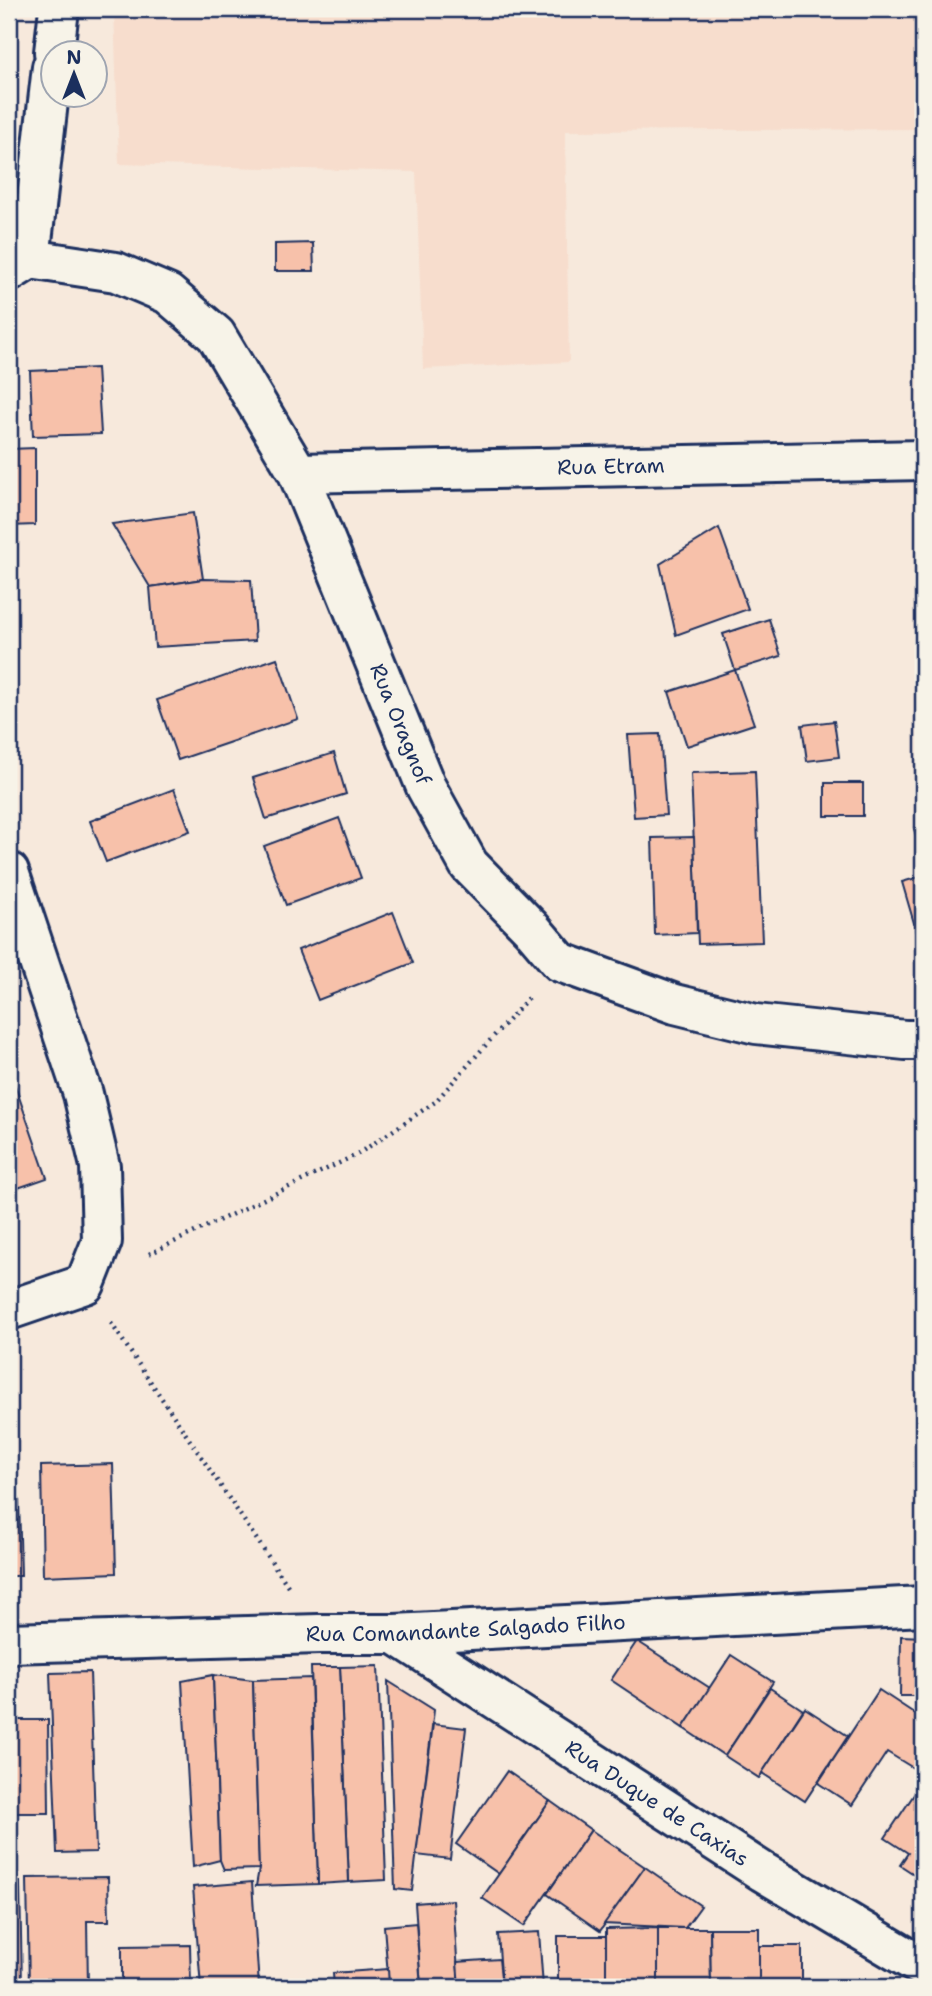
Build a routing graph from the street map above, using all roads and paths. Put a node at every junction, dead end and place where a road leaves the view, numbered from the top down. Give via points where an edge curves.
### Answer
1 (59, 9) edge
2 (56, 38) edge
3 (45, 108) edge
4 (20, 266) edge
5 (923, 460) edge
6 (298, 473) junction
7 (9, 872) edge
8 (560, 962) junction
9 (923, 1040) edge
10 (85, 1284) junction
11 (9, 1310) edge
12 (923, 1606) edge
13 (319, 1634) junction
14 (394, 1634) junction
15 (9, 1643) edge
16 (923, 1967) edge

1 - 2 street
3 - 4 street
4 - 6 street, Rua Oragnof via 116,272 168,294 216,335
5 - 6 street, Rua Etram
6 - 8 street, Rua Oragnof via 426,787 469,865
7 - 10 street via 83,1094 100,1166 102,1241
8 - 9 street, Rua Oragnof via 675,1004 756,1024
8 - 10 path via 435,1102 358,1154
10 - 11 street
10 - 13 path
12 - 14 street, Rua Comandante Salgado Filho
13 - 14 street, Rua Comandante Salgado Filho
13 - 15 street, Rua Comandante Salgado Filho
14 - 16 street, Rua Duque de Caxias via 763,1872

